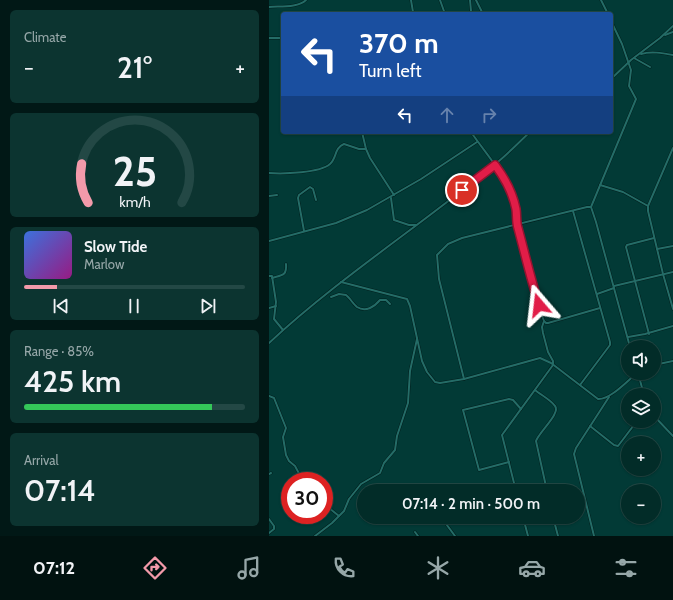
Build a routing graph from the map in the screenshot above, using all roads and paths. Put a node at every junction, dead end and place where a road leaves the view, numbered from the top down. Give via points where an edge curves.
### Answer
1 (306, 0) edge
2 (411, 0) edge
3 (440, 0) edge
4 (470, 0) edge
5 (476, 0) edge
6 (601, 0) edge
7 (269, 7) edge
8 (413, 12) edge
9 (444, 12) edge
10 (471, 12) edge
11 (482, 12) edge
12 (607, 12) edge
13 (613, 24) edge
14 (673, 26) edge
15 (673, 32) edge
16 (664, 35) junction
17 (269, 38) edge
18 (281, 38) edge
19 (639, 54) junction
20 (673, 55) edge
21 (634, 58) junction
22 (629, 63) junction
23 (650, 67) dead end
24 (613, 77) edge
25 (363, 134) edge
26 (472, 134) edge
27 (528, 134) edge
28 (477, 142) junction
29 (673, 148) edge
30 (366, 149) junction
31 (495, 165) junction
32 (269, 173) edge
33 (600, 185) junction
34 (277, 195) dead end
35 (394, 195) junction
36 (269, 196) edge
37 (391, 197) junction
38 (316, 200) dead end
39 (648, 206) junction
40 (591, 207) junction
41 (573, 211) junction
42 (417, 225) junction
43 (517, 225) junction
44 (304, 231) junction
45 (654, 238) junction
46 (269, 241) edge
47 (673, 246) edge
48 (657, 249) junction
49 (286, 264) dead end
50 (673, 272) edge
51 (663, 274) junction
52 (269, 276) edge
53 (272, 278) junction
54 (635, 281) junction
55 (341, 282) junction
56 (614, 287) junction
57 (597, 294) junction
58 (331, 297) dead end
59 (390, 304) dead end
60 (276, 306) junction
61 (269, 308) edge
62 (600, 308) junction
63 (673, 309) edge
64 (544, 321) junction
65 (673, 326) edge
66 (283, 330) junction
67 (649, 334) junction
68 (417, 337) junction
69 (628, 338) joint
70 (269, 343) edge
71 (673, 361) edge
72 (661, 364) edge
73 (553, 365) junction
74 (464, 380) junction
75 (628, 380) edge
76 (580, 385) junction
77 (535, 390) junction
78 (269, 396) edge
79 (609, 396) junction
80 (521, 409) junction
81 (661, 423) edge
82 (590, 426) junction
83 (632, 428) edge
84 (673, 436) edge
85 (509, 462) junction
86 (298, 472) edge
87 (514, 484) edge
88 (545, 484) edge
89 (333, 511) edge
90 (339, 516) junction
91 (269, 519) edge
92 (446, 524) edge
93 (525, 524) edge
94 (555, 524) edge
95 (415, 532) dead end
96 (269, 533) edge
97 (315, 536) edge
98 (418, 536) edge
99 (455, 536) edge
100 (528, 536) edge
101 (558, 536) edge
102 (594, 536) edge

1 - 7 street via 295,5
2 - 8 street
3 - 9 street
4 - 10 street
5 - 11 street
6 - 12 street
13 - 22 street
14 - 16 street
15 - 16 street
16 - 19 street
17 - 18 street
19 - 20 street
19 - 21 street
21 - 22 street
21 - 23 street
22 - 24 street
22 - 33 street via 629,86 636,99
25 - 30 street
26 - 28 street
27 - 31 street
28 - 31 street
28 - 35 street
29 - 39 street
30 - 32 street via 344,144 339,147 331,163 325,167 301,172
30 - 35 street
31 - 42 street
31 - 43 street via 513,198
33 - 39 street via 623,192
33 - 40 street
34 - 36 street
35 - 37 street
37 - 42 street via 394,220
37 - 44 street via 350,218
38 - 44 street via 310,187 299,195
39 - 45 street
40 - 41 street
40 - 56 street
41 - 43 street
41 - 57 street
42 - 55 street
43 - 64 street
43 - 74 street via 462,238 448,244 437,255 439,279
44 - 46 street
45 - 48 street
45 - 54 street via 626,246
47 - 48 street
48 - 51 street
49 - 53 street via 287,270 284,274
50 - 51 street
51 - 54 street
51 - 63 street
52 - 53 street
53 - 60 street
54 - 56 street
54 - 67 street
55 - 66 street
55 - 68 street via 407,299
56 - 57 street
56 - 69 street
57 - 62 street
58 - 59 street via 346,295 357,306 365,309 371,308 380,300 387,300
60 - 61 street
60 - 66 street via 274,320
62 - 64 street via 548,323
62 - 76 street via 610,345
64 - 73 street via 543,333
65 - 67 street
66 - 70 street
67 - 69 street
68 - 74 street via 422,361 435,382
68 - 90 street via 410,371 408,403 395,450 384,463 381,473 361,484
71 - 72 street
73 - 74 street via 540,358
73 - 76 street
73 - 77 street
75 - 79 street
76 - 79 street via 598,399
77 - 80 street
77 - 88 street via 556,406 557,410 536,440
78 - 86 street via 274,398 286,428 283,437 286,455
79 - 82 street
80 - 85 street via 502,435
80 - 85 street via 509,399 463,410 479,470
81 - 84 street
82 - 83 street via 618,446
82 - 102 street via 574,454
85 - 87 street
89 - 90 street
90 - 97 street
91 - 96 street via 274,526
92 - 99 street
93 - 100 street
94 - 101 street
95 - 98 street

